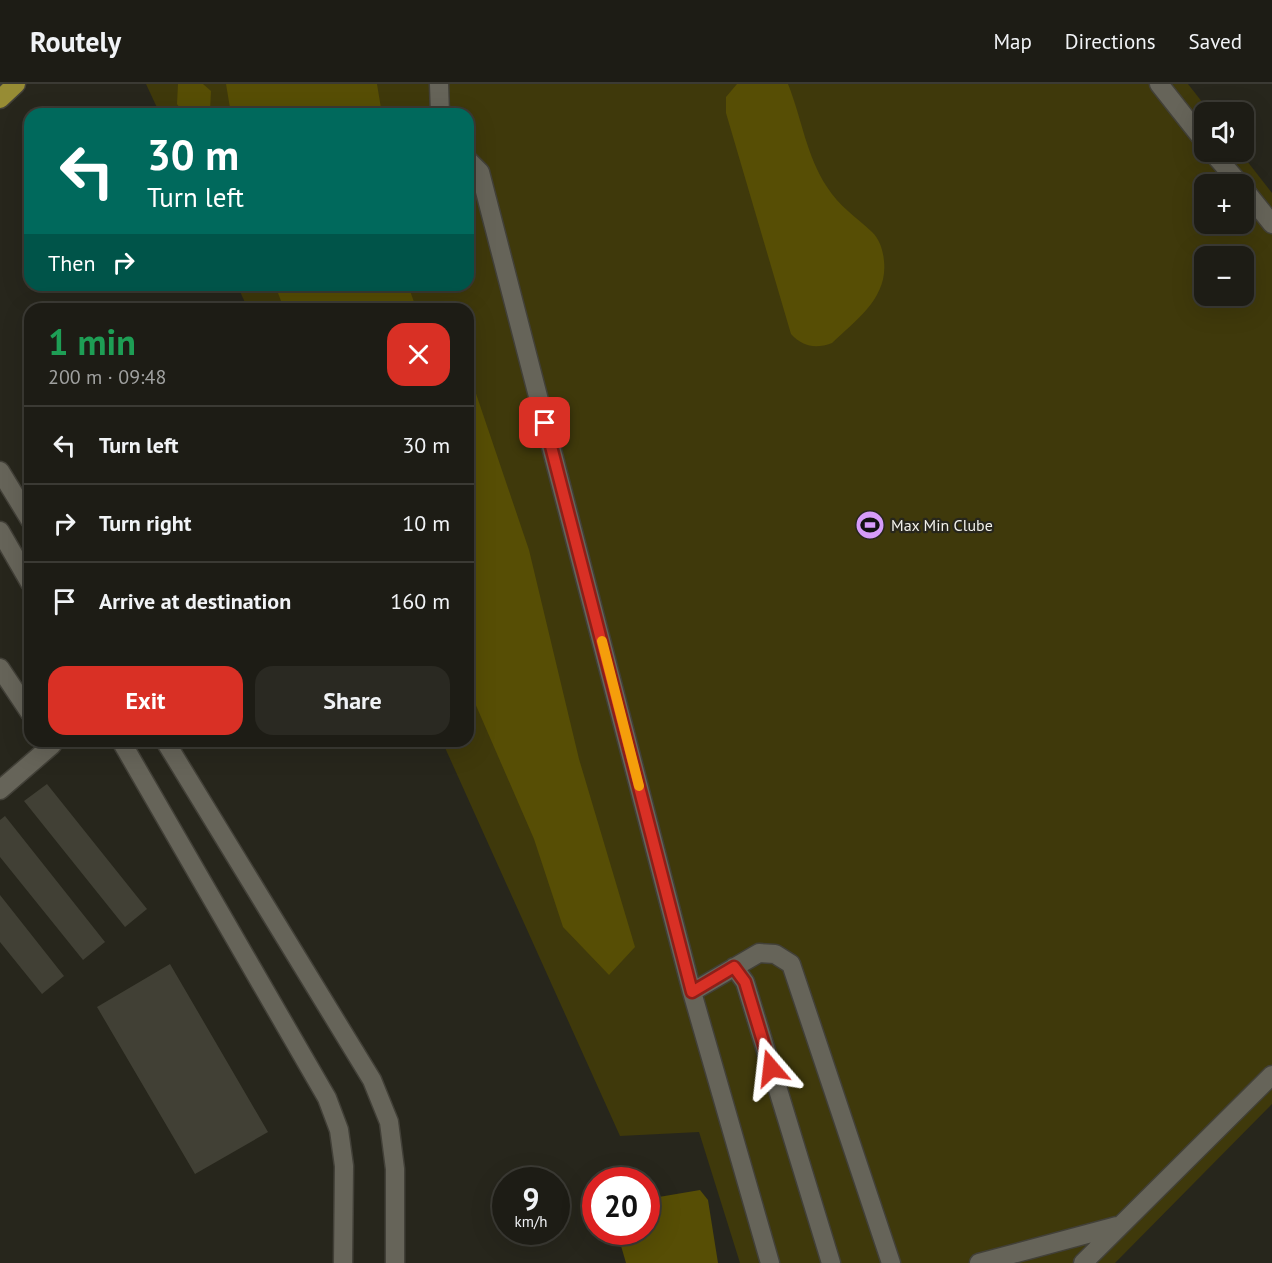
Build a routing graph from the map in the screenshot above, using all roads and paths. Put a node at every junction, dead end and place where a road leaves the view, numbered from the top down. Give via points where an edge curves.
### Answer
1 (16, 84) edge
2 (439, 84) edge
3 (1159, 84) edge
4 (0, 99) edge
5 (440, 108) edge
6 (1194, 128) edge
7 (1221, 162) edge
8 (474, 166) edge
9 (1231, 174) edge
10 (1254, 202) edge
11 (1272, 224) edge
12 (0, 471) edge
13 (24, 510) edge
14 (0, 531) edge
15 (24, 573) edge
16 (1, 671) edge
17 (24, 704) edge
18 (50, 747) edge
19 (124, 747) edge
20 (169, 747) edge
21 (0, 790) edge
22 (734, 967) junction
23 (692, 992) junction
24 (1272, 1075) edge
25 (1119, 1226) junction
26 (344, 1263) edge
27 (395, 1263) edge
28 (770, 1263) edge
29 (831, 1263) edge
30 (891, 1263) edge
31 (979, 1263) edge
32 (1083, 1263) edge

1 - 4 main road
2 - 5 street
3 - 6 street
7 - 9 street
8 - 23 street via 480,172
10 - 11 street
12 - 13 street
14 - 15 street
16 - 17 street
18 - 21 street
19 - 26 street via 327,1098 339,1130 344,1166
20 - 27 street via 372,1080 389,1122 395,1169
22 - 23 street
22 - 29 street via 745,982
22 - 30 street via 759,953 775,954 791,964
23 - 28 street
24 - 25 street
25 - 31 street
25 - 32 street

